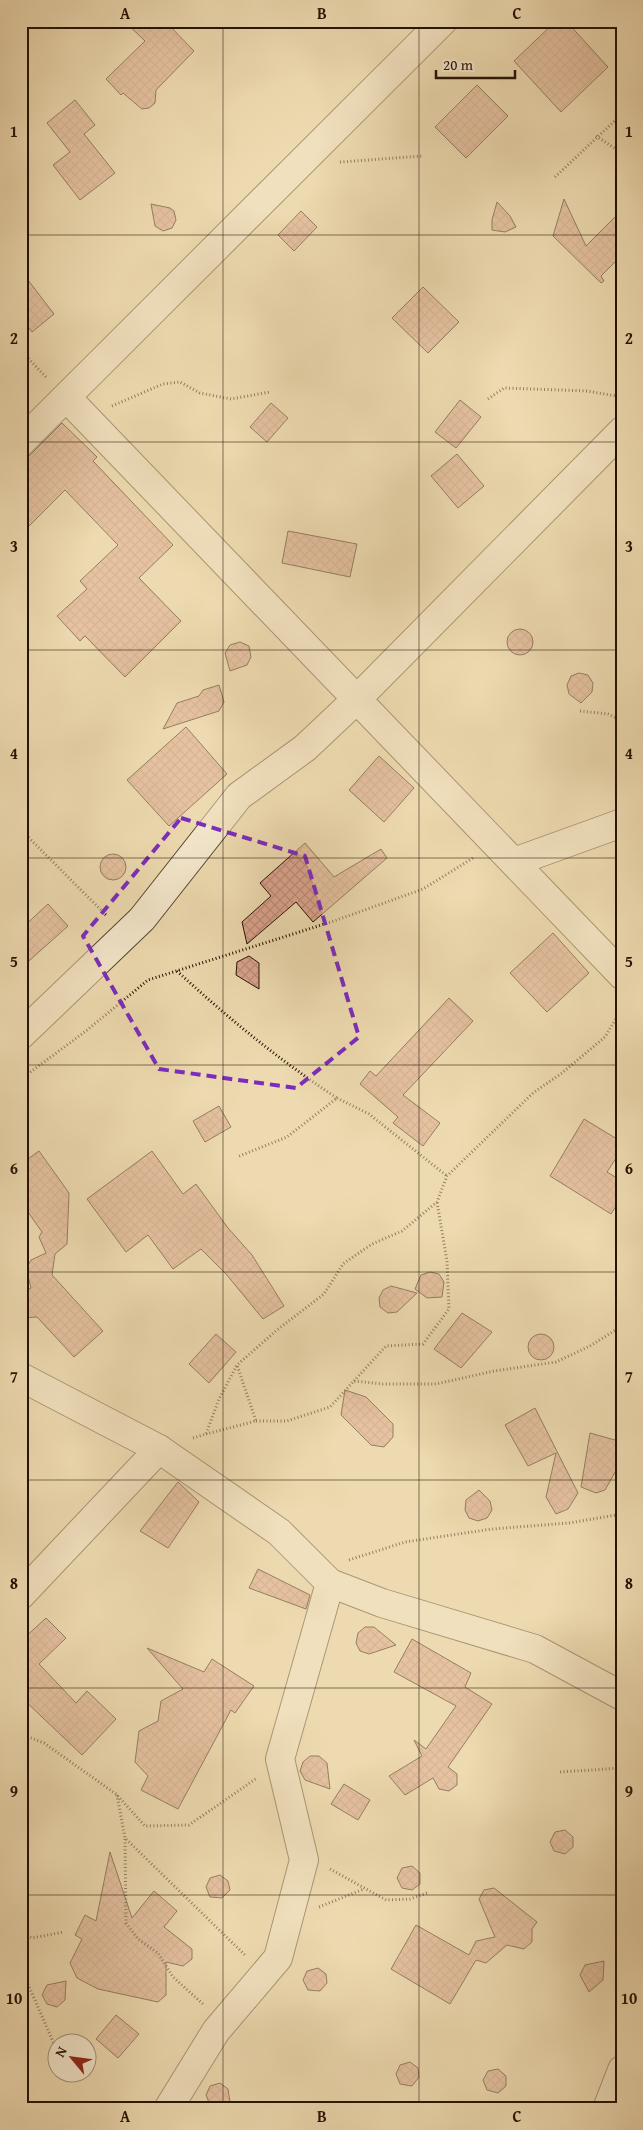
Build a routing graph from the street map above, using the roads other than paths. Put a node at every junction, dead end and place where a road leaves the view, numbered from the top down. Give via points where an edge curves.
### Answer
1 (443, 21) edge
2 (76, 407) junction
3 (622, 431) edge
4 (21, 442) edge
5 (357, 699) junction
6 (622, 823) edge
7 (506, 853) junction
8 (622, 974) edge
9 (21, 1035) edge
10 (21, 1377) edge
11 (159, 1450) junction
12 (330, 1583) junction
13 (21, 1595) edge
14 (622, 1696) edge
15 (622, 2070) edge
16 (168, 2109) edge
17 (607, 2109) edge

1 - 2 street via 298,166
2 - 4 street
2 - 5 street
3 - 5 street
5 - 7 street
5 - 9 street via 304,748 239,796 142,919
6 - 7 street
7 - 8 street
10 - 11 street
11 - 12 street via 278,1532
11 - 13 street
12 - 14 street via 382,1603 535,1649
12 - 16 street via 280,1759 304,1860 278,1958 216,2031
15 - 17 street

